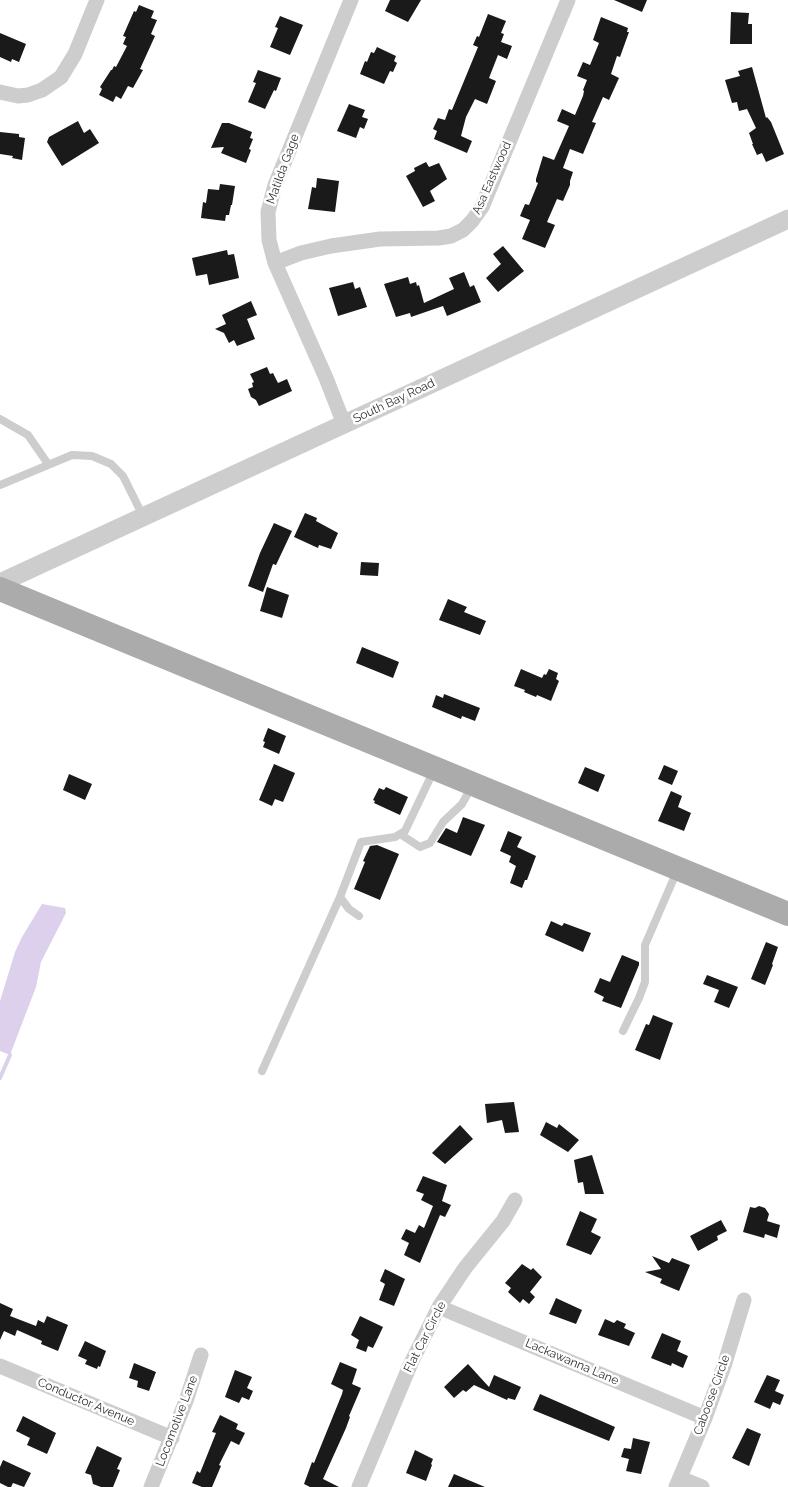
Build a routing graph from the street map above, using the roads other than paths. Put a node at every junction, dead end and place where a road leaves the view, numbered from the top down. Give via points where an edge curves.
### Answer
1 (97, 0) edge
2 (351, 0) edge
3 (568, 0) edge
4 (0, 92) edge
5 (788, 220) edge
6 (275, 263) junction
7 (0, 419) edge
8 (344, 424) junction
9 (48, 464) junction
10 (0, 485) edge
11 (143, 517) junction
12 (0, 583) edge
13 (0, 589) edge
14 (435, 768) junction
15 (473, 784) junction
16 (400, 834) junction
17 (678, 869) junction
18 (340, 897) junction
19 (788, 914) edge
20 (358, 916) dead end
21 (623, 1031) dead end
22 (262, 1071) dead end
23 (515, 1200) dead end
24 (744, 1300) dead end
25 (438, 1307) junction
26 (201, 1355) dead end
27 (0, 1367) edge
28 (705, 1418) junction
29 (172, 1438) junction
30 (678, 1483) edge
31 (151, 1487) edge
32 (359, 1487) edge
33 (702, 1487) edge

1 - 4 street via 75,54 61,77 28,95
2 - 6 street, Matilda Gage via 275,185 268,212 269,240
3 - 6 street, Asa Eastwood via 482,207 462,230 440,238 380,239 331,246
5 - 8 street, South Bay Road
6 - 8 street, Matilda Gage
7 - 9 lane via 28,435
8 - 11 street, South Bay Road
9 - 10 lane
9 - 11 lane via 72,454 92,456 111,464 123,476
11 - 12 street, South Bay Road
13 - 14 main road
14 - 15 main road
14 - 16 lane via 405,832
15 - 16 lane via 462,804 443,822 430,843 420,847
15 - 17 main road
16 - 18 lane via 361,842
17 - 19 main road
17 - 21 lane via 646,945 645,982
18 - 20 lane
18 - 22 lane
23 - 25 street, Flat Car Circle via 503,1222
24 - 28 street, Caboose Circle
25 - 28 street, Lackawanna Lane
25 - 32 street, Flat Car Circle
26 - 29 street, Locomotive Lane
27 - 29 street, Conductor Avenue
28 - 30 street, Caboose Circle
29 - 31 street, Locomotive Lane
30 - 33 street

